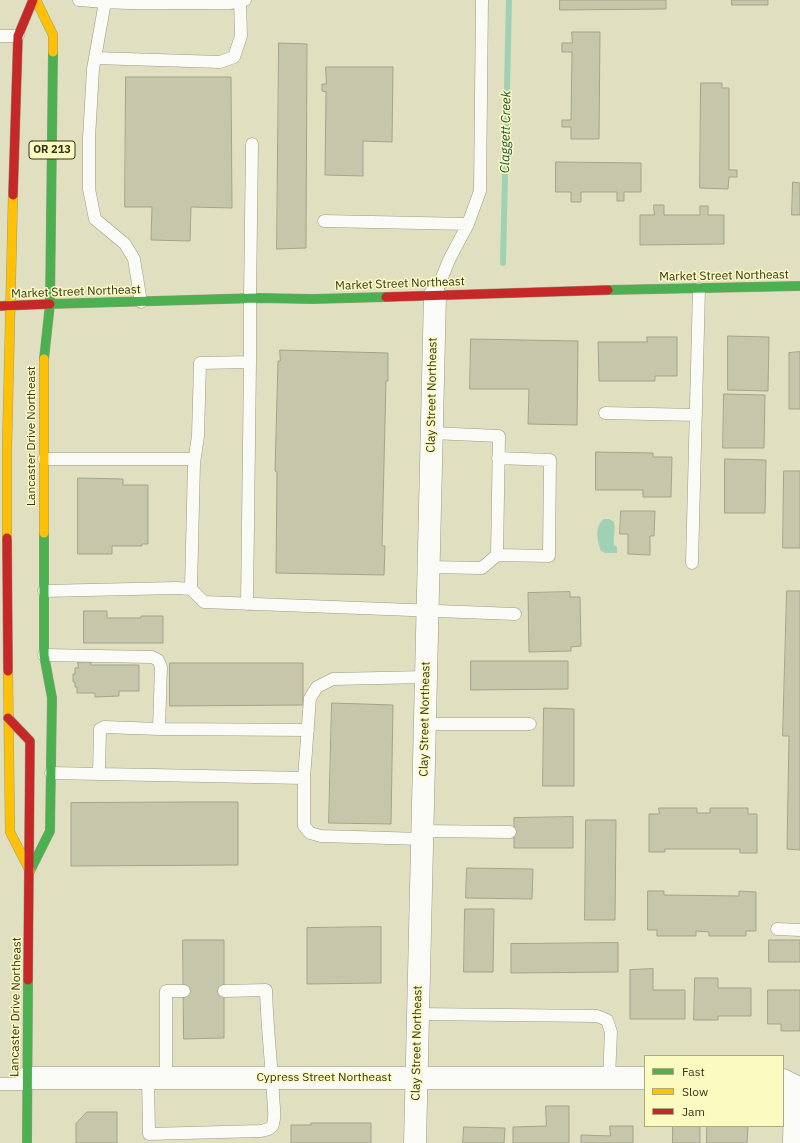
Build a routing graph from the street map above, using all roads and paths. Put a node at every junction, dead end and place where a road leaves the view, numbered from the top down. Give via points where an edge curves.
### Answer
1 (35, 0) edge
2 (80, 0) edge
3 (482, 0) edge
4 (105, 1) edge
5 (242, 1) edge
6 (0, 36) edge
7 (18, 36) junction
8 (95, 58) junction
9 (252, 144) dead end
10 (14, 152) junction
11 (0, 153) edge
12 (324, 221) dead end
13 (468, 224) junction
14 (800, 286) edge
15 (699, 289) junction
16 (435, 295) junction
17 (250, 299) junction
18 (141, 302) junction
19 (50, 304) junction
20 (0, 306) edge
21 (10, 306) junction
22 (250, 362) junction
23 (605, 413) dead end
24 (696, 416) junction
25 (432, 433) junction
26 (44, 458) junction
27 (498, 458) junction
28 (194, 459) junction
29 (4, 507) edge
30 (497, 555) junction
31 (692, 564) dead end
32 (428, 566) junction
33 (191, 589) junction
34 (44, 591) junction
35 (247, 604) junction
36 (427, 610) junction
37 (515, 614) dead end
38 (44, 655) junction
39 (426, 676) junction
40 (4, 718) edge
41 (424, 724) junction
42 (530, 724) dead end
43 (158, 729) junction
44 (308, 730) junction
45 (50, 773) junction
46 (99, 774) junction
47 (304, 778) junction
48 (510, 832) dead end
49 (422, 835) junction
50 (30, 871) junction
51 (777, 930) dead end
52 (800, 930) edge
53 (184, 991) dead end
54 (224, 991) dead end
55 (417, 1014) junction
56 (157, 1078) junction
57 (272, 1078) junction
58 (416, 1078) junction
59 (609, 1078) junction
60 (644, 1078) edge
61 (27, 1081) junction
62 (788, 1083) edge
63 (0, 1084) edge
64 (149, 1139) edge
65 (28, 1143) edge
66 (415, 1143) edge
67 (794, 1143) edge

1 - 7 main road, Lancaster Drive Northeast / OR 213
1 - 19 main road, Lancaster Drive Northeast / OR 213 via 53,35
2 - 4 lane
3 - 13 lane via 480,191
4 - 5 lane
4 - 8 lane
5 - 8 lane via 241,36 234,56 220,62
6 - 7 lane
7 - 10 main road, Lancaster Drive Northeast / OR 213
8 - 18 lane via 88,189 95,219 125,244 134,259
9 - 17 lane
10 - 11 lane
10 - 21 main road, Lancaster Drive Northeast / OR 213
12 - 13 lane
13 - 16 lane via 449,260
14 - 15 main road, Market Street Northeast
15 - 16 main road, Market Street Northeast
15 - 24 lane
16 - 17 main road, Market Street Northeast
16 - 25 street, Clay Street Northeast
17 - 18 main road, Market Street Northeast
17 - 22 lane
18 - 19 main road, Market Street Northeast
19 - 21 main road, Market Street Northeast
19 - 26 main road, Lancaster Drive Northeast via 44,360
20 - 21 main road, Market Street Northeast
21 - 29 main road, Lancaster Drive Northeast
22 - 28 lane via 200,363 198,436
22 - 35 lane
23 - 24 lane
24 - 31 lane
25 - 27 lane via 499,436
25 - 32 street, Clay Street Northeast
26 - 28 lane
26 - 34 main road, Lancaster Drive Northeast
27 - 30 lane
27 - 30 lane via 550,460 549,556
28 - 33 lane
29 - 40 main road, Lancaster Drive Northeast
30 - 32 lane via 482,568
32 - 36 street, Clay Street Northeast
33 - 34 lane
33 - 35 lane via 204,602
34 - 38 main road, Lancaster Drive Northeast
35 - 36 lane
36 - 37 lane
36 - 39 street, Clay Street Northeast
38 - 43 lane via 152,657 158,660 161,667
38 - 45 main road, Lancaster Drive Northeast via 52,698
39 - 41 street, Clay Street Northeast
39 - 44 lane via 333,679 317,687 310,698
40 - 50 main road, Lancaster Drive Northeast via 10,832
40 - 50 main road via 30,741
41 - 42 lane
41 - 49 street, Clay Street Northeast
43 - 44 lane
43 - 46 lane via 100,729
44 - 47 lane
45 - 46 lane
45 - 50 main road, Lancaster Drive Northeast via 50,831
46 - 47 lane
47 - 49 lane via 304,826 310,833 321,836
48 - 49 lane
49 - 55 street, Clay Street Northeast
50 - 61 main road, Lancaster Drive Northeast
51 - 52 lane
53 - 56 lane via 166,991
54 - 57 lane via 266,990
55 - 58 street, Clay Street Northeast
55 - 59 lane via 597,1016 607,1020 610,1032
56 - 57 street, Cypress Street Northeast
56 - 61 street, Cypress Street Northeast
56 - 64 lane
57 - 58 street, Cypress Street Northeast
57 - 64 lane via 274,1116 273,1125 269,1130
58 - 59 street, Cypress Street Northeast
58 - 66 street, Clay Street Northeast
59 - 60 street, Cypress Street Northeast
61 - 63 lane
61 - 65 main road, Lancaster Drive Northeast
62 - 67 street via 795,1098

